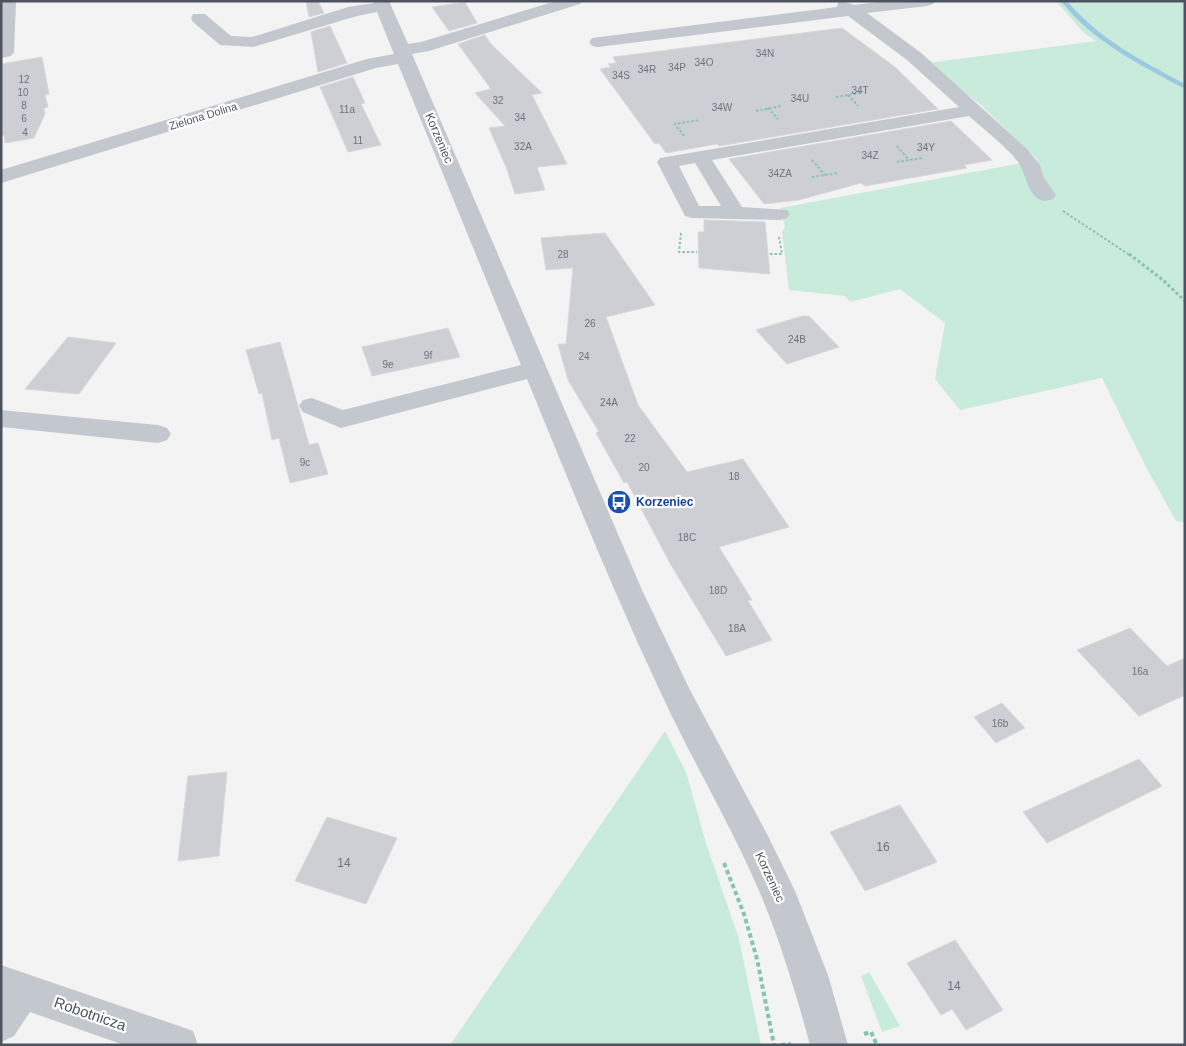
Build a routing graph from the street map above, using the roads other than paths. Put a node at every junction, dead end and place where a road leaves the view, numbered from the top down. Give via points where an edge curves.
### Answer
1 (8, 1) edge
2 (574, 1) edge
3 (837, 1) edge
4 (927, 1) edge
5 (383, 4) edge
6 (853, 11) junction
7 (199, 18) dead end
8 (598, 42) dead end
9 (1, 53) edge
10 (404, 54) junction
11 (973, 110) junction
12 (700, 156) junction
13 (1, 178) edge
14 (1046, 195) road end
15 (735, 213) junction
16 (780, 214) dead end
17 (535, 369) junction
18 (312, 406) dead end
19 (1, 418) edge
20 (158, 434) dead end
21 (12, 986) edge
22 (1, 1023) edge
23 (179, 1045) edge
24 (828, 1045) edge

1 - 9 street via 6,52
2 - 10 street, Zielona Dolina
3 - 6 street
4 - 6 street
5 - 7 street via 254,42 226,41
5 - 10 street, Korzeniec
6 - 8 street
6 - 11 street
10 - 13 street, Zielona Dolina
10 - 17 street, Korzeniec
11 - 12 street
11 - 14 street via 1030,164 1034,179
12 - 15 street
12 - 15 street via 667,162 692,212
15 - 16 street
17 - 18 street via 341,419
17 - 24 street, Korzeniec via 646,629 779,896 809,975
19 - 20 street
21 - 22 street
21 - 23 street, Robotnicza

